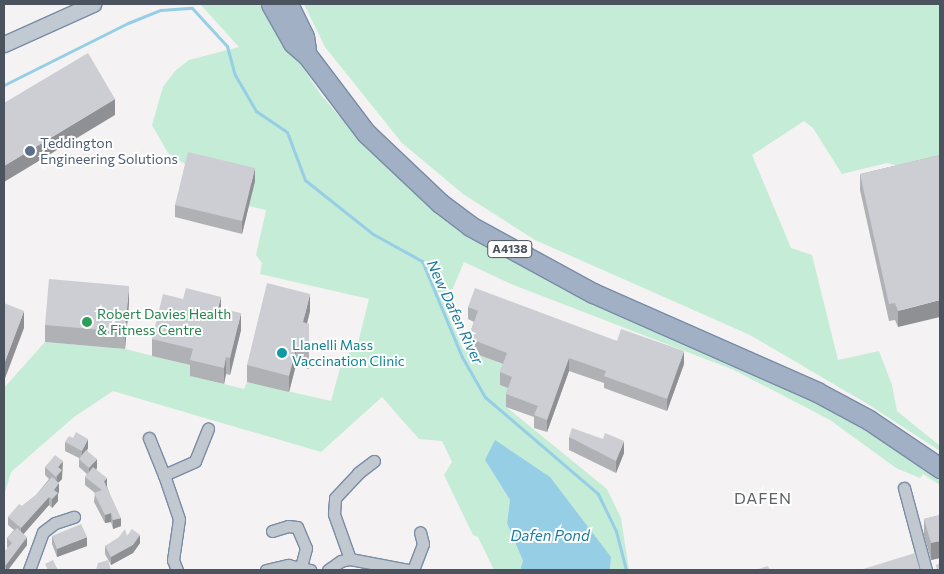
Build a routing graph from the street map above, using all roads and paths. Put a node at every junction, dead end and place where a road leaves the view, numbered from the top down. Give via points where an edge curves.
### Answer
1 (93, 4) edge
2 (271, 4) edge
3 (288, 4) edge
4 (7, 45) edge
5 (307, 55) junction
6 (208, 429) dead end
7 (149, 438) dead end
8 (374, 462) dead end
9 (940, 468) edge
10 (164, 474) junction
11 (904, 488) dead end
12 (74, 517) dead end
13 (272, 532) dead end
14 (420, 532) dead end
15 (350, 559) junction
16 (306, 568) edge
17 (29, 570) edge
18 (177, 570) edge
19 (266, 570) edge
20 (328, 570) edge
21 (408, 570) edge
22 (413, 570) edge
23 (926, 570) edge

1 - 4 main road
2 - 5 highway, A4138 via 293,42
3 - 5 highway, A4138 via 304,37
5 - 9 highway, A4138 via 366,133 433,197 470,226 585,289 817,392 869,420
6 - 10 street via 195,461
7 - 10 street
8 - 15 street via 358,473 335,498 334,514
10 - 18 street via 179,519 173,560
11 - 23 street
12 - 17 street via 55,523 43,532
13 - 16 street via 288,526 298,527 306,548
14 - 22 street via 423,544
15 - 20 street
15 - 21 street
16 - 19 street via 288,565

